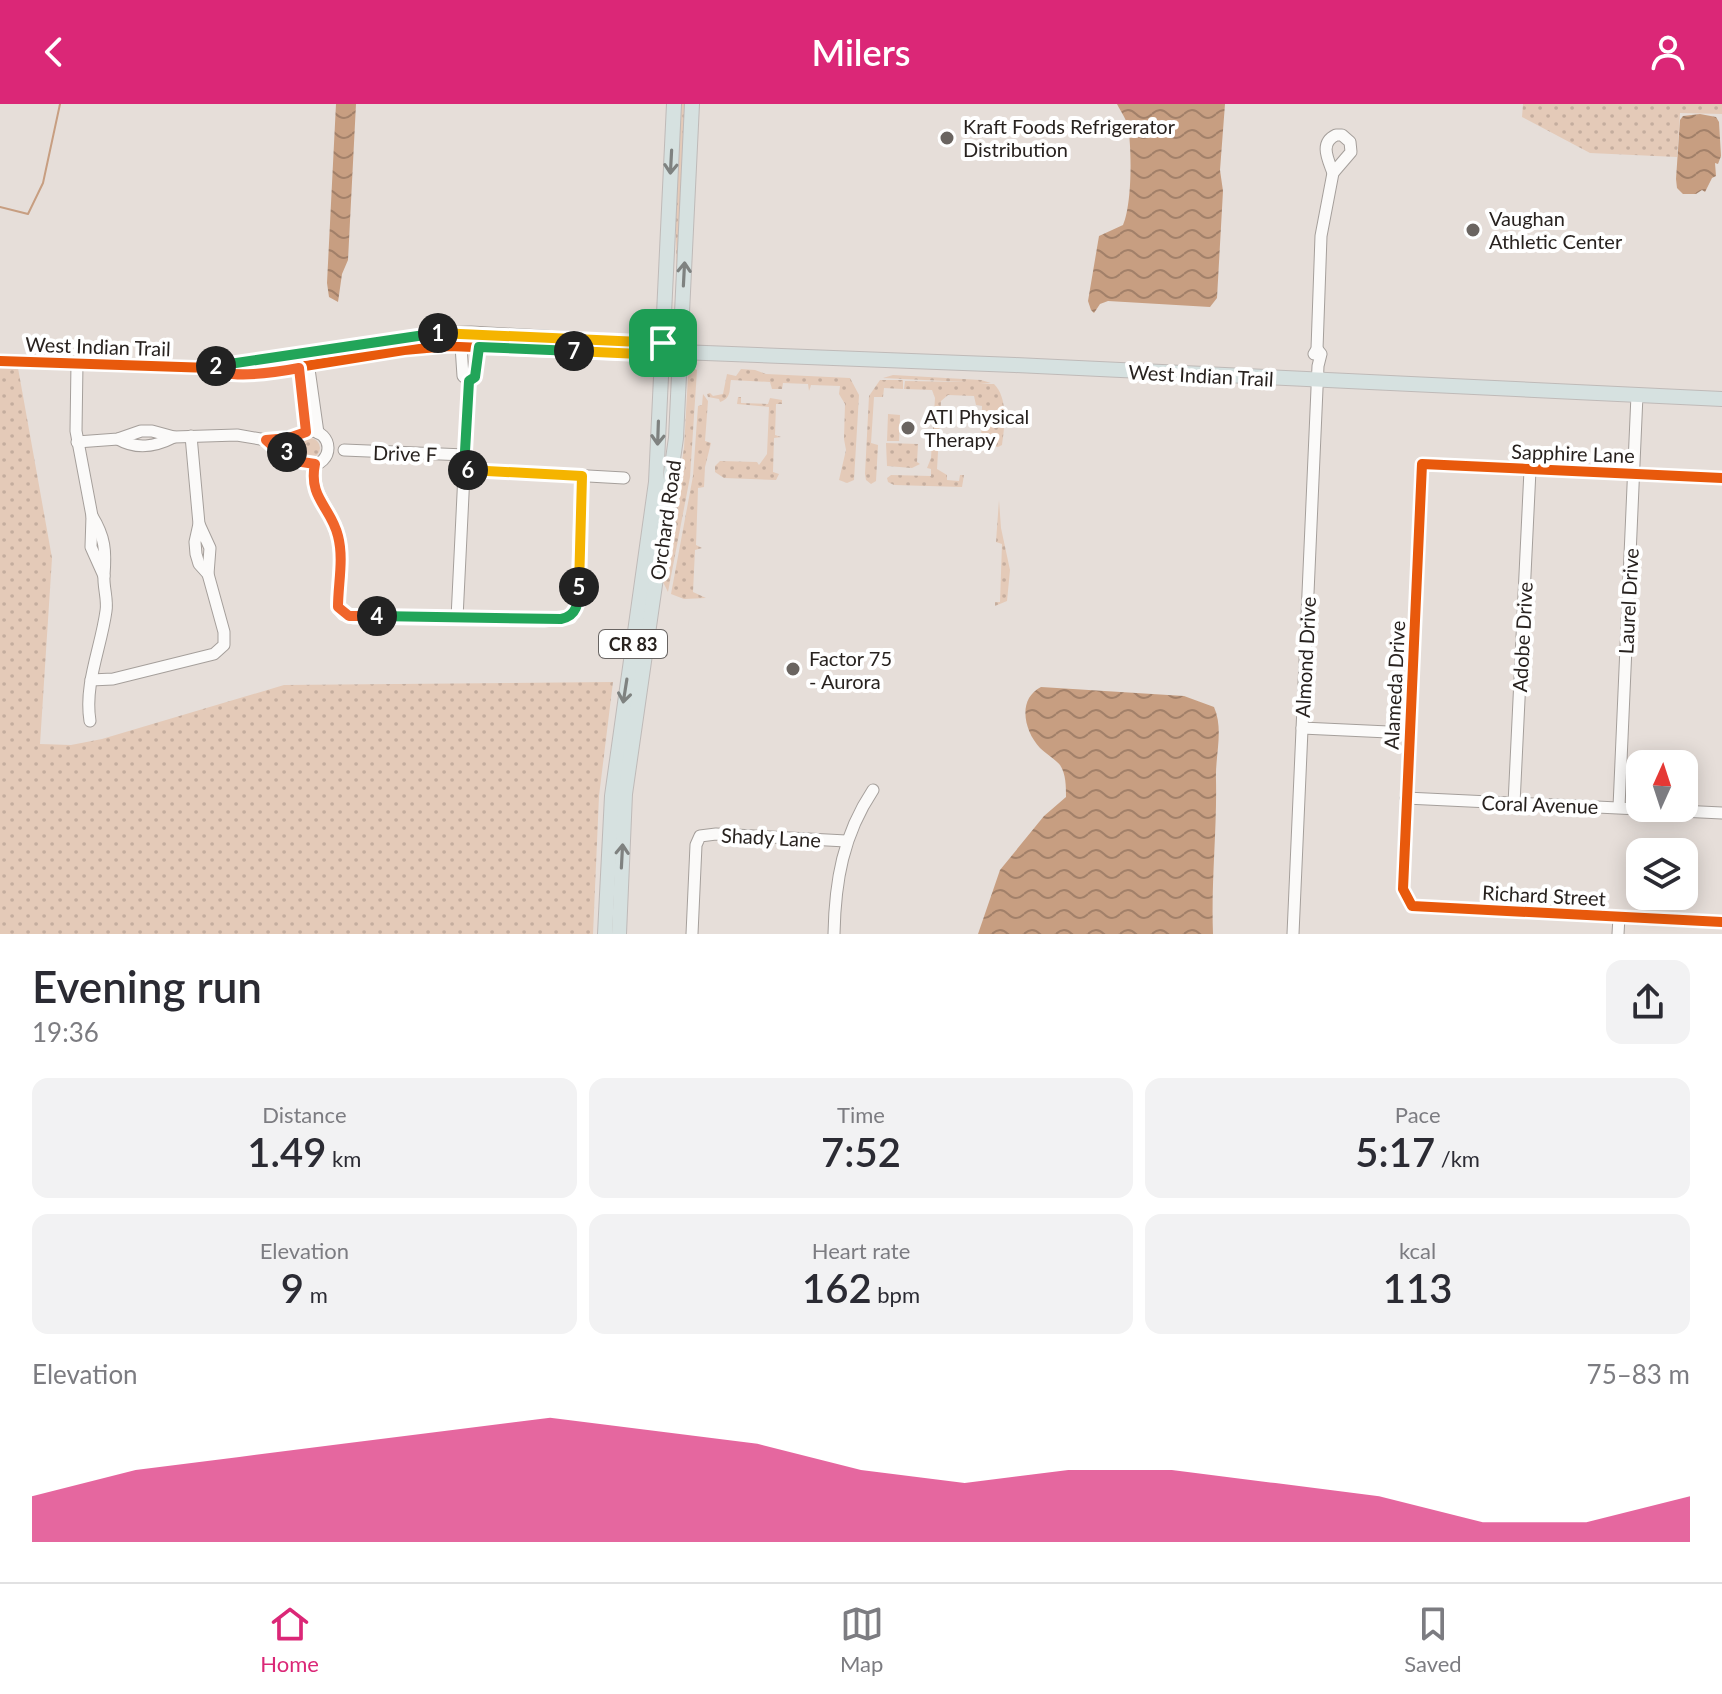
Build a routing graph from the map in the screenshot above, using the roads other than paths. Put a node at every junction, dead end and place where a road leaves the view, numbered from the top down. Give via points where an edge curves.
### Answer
1 (674, 104) edge
2 (692, 104) edge
3 (1333, 173) dead end
4 (471, 332) junction
5 (461, 346) junction
6 (479, 347) junction
7 (662, 349) junction
8 (680, 352) junction
9 (302, 354) junction
10 (0, 361) edge
11 (77, 363) junction
12 (304, 367) junction
13 (211, 368) junction
14 (1318, 373) junction
15 (469, 381) junction
16 (1637, 395) junction
17 (1722, 399) edge
18 (308, 433) junction
19 (191, 436) junction
20 (266, 440) junction
21 (77, 442) junction
22 (344, 450) dead end
23 (295, 454) junction
24 (465, 455) junction
25 (315, 464) junction
26 (1422, 464) joint
27 (464, 469) junction
28 (1530, 470) junction
29 (1635, 473) junction
30 (582, 476) junction
31 (624, 478) dead end
32 (1722, 478) edge
33 (457, 618) junction
34 (91, 680) junction
35 (90, 721) dead end
36 (1302, 728) junction
37 (1410, 733) junction
38 (873, 790) dead end
39 (1406, 798) junction
40 (1514, 804) junction
41 (1619, 807) junction
42 (1722, 813) edge
43 (846, 841) junction
44 (1412, 906) joint
45 (1619, 917) junction
46 (1722, 922) edge
47 (605, 934) edge
48 (619, 934) edge
49 (692, 934) edge
50 (834, 934) edge
51 (1293, 934) edge
52 (1618, 934) edge

1 -> 7 main road, Orchard Road / CR 83
8 -> 2 main road, Orchard Road / CR 83
3 - 14 street, Almond Drive via 1321,236
4 - 5 street
4 - 6 street
4 - 7 street, West Indian Trail
4 - 9 street, West Indian Trail via 418,334
5 - 6 street, West Indian Trail
5 - 12 street, West Indian Trail
5 - 15 street via 463,376
6 - 7 street, West Indian Trail
6 - 15 street via 475,377
7 - 8 main road, West Indian Trail
7 -> 47 main road, Orchard Road / CR 83 via 656,482 612,796
8 - 14 main road, West Indian Trail
48 -> 8 main road, Orchard Road / CR 83 via 625,794 671,478
9 - 12 street
9 - 13 street, West Indian Trail
10 - 11 street, West Indian Trail
11 - 13 street, West Indian Trail
11 - 21 street
12 - 13 street, West Indian Trail via 238,373
12 - 18 street
14 - 16 main road, West Indian Trail
14 - 36 street, Almond Drive
15 - 24 street
16 - 17 main road, West Indian Trail
16 - 29 street, Laurel Drive
18 - 20 street
18 - 23 street via 294,445
18 - 25 street via 326,440 328,447
19 - 20 street
19 - 21 street via 141,431
19 - 34 street via 199,524 210,548 208,574 224,645 214,654
20 - 23 street
21 - 34 street via 92,516 91,547 104,576 106,611
22 - 24 street, Drive F
23 - 25 street via 302,462
24 - 27 street
25 - 33 street via 317,497 339,539 340,611 353,617
26 - 28 street, Sapphire Lane
26 - 37 street, Alameda Drive
27 - 30 street
27 - 33 street
28 - 29 street, Sapphire Lane
28 - 40 street, Adobe Drive
29 - 32 street, Sapphire Lane
29 - 41 street, Laurel Drive
30 - 31 street
30 - 33 street via 574,613 553,620
34 - 35 street
36 - 37 street
36 - 51 street, Almond Drive
37 - 39 street, Alameda Drive
38 - 43 street
39 - 40 street, Coral Avenue
39 - 44 street, Alameda Drive via 1403,889
40 - 41 street, Coral Avenue
41 - 42 street, Coral Avenue
43 - 49 street, Shady Lane via 700,836
43 - 50 street
44 - 45 street, Richard Street
45 - 46 street, Richard Street
45 - 52 street

